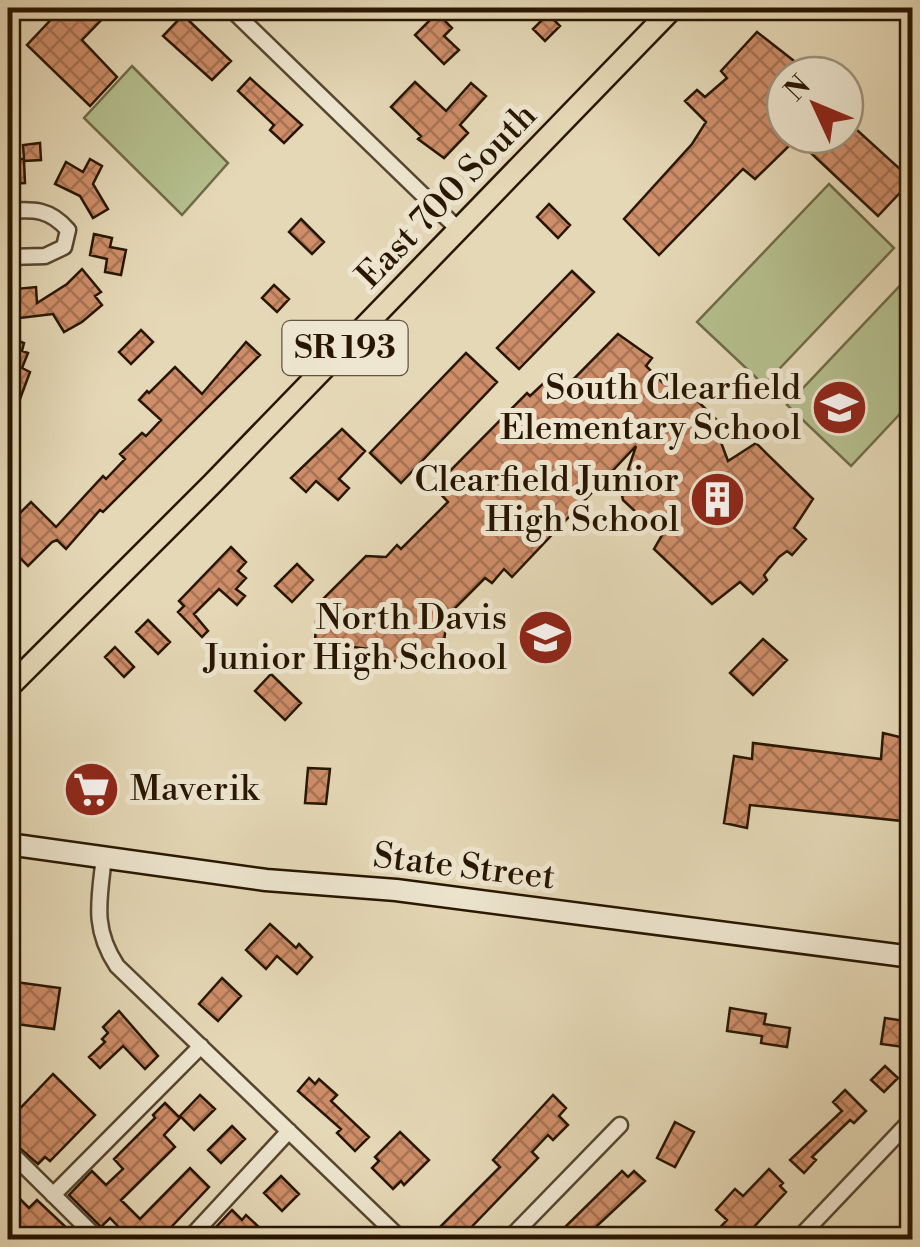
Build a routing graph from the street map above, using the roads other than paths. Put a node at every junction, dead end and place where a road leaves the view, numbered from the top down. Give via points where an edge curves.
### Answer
1 (230, 8) edge
2 (673, 8) edge
3 (8, 211) edge
4 (458, 229) junction
5 (8, 257) edge
6 (10, 686) edge
7 (9, 844) edge
8 (104, 857) junction
9 (912, 958) edge
10 (200, 1046) junction
11 (912, 1119) edge
12 (620, 1124) dead end
13 (289, 1131) junction
14 (8, 1150) edge
15 (53, 1195) junction
16 (97, 1238) edge
17 (188, 1240) edge
18 (402, 1240) edge
19 (508, 1240) edge
20 (796, 1240) edge

1 - 4 street
2 - 4 main road, East 700 South / SR 193
3 - 5 street via 55,215 68,230 64,247 45,256
4 - 6 main road, East 700 South / SR 193
7 - 8 main road, State Street
8 - 9 main road, State Street
8 - 10 street via 102,944
10 - 13 street
10 - 15 street
11 - 20 street
12 - 19 street
13 - 17 street
13 - 18 street
14 - 15 street
15 - 16 street

